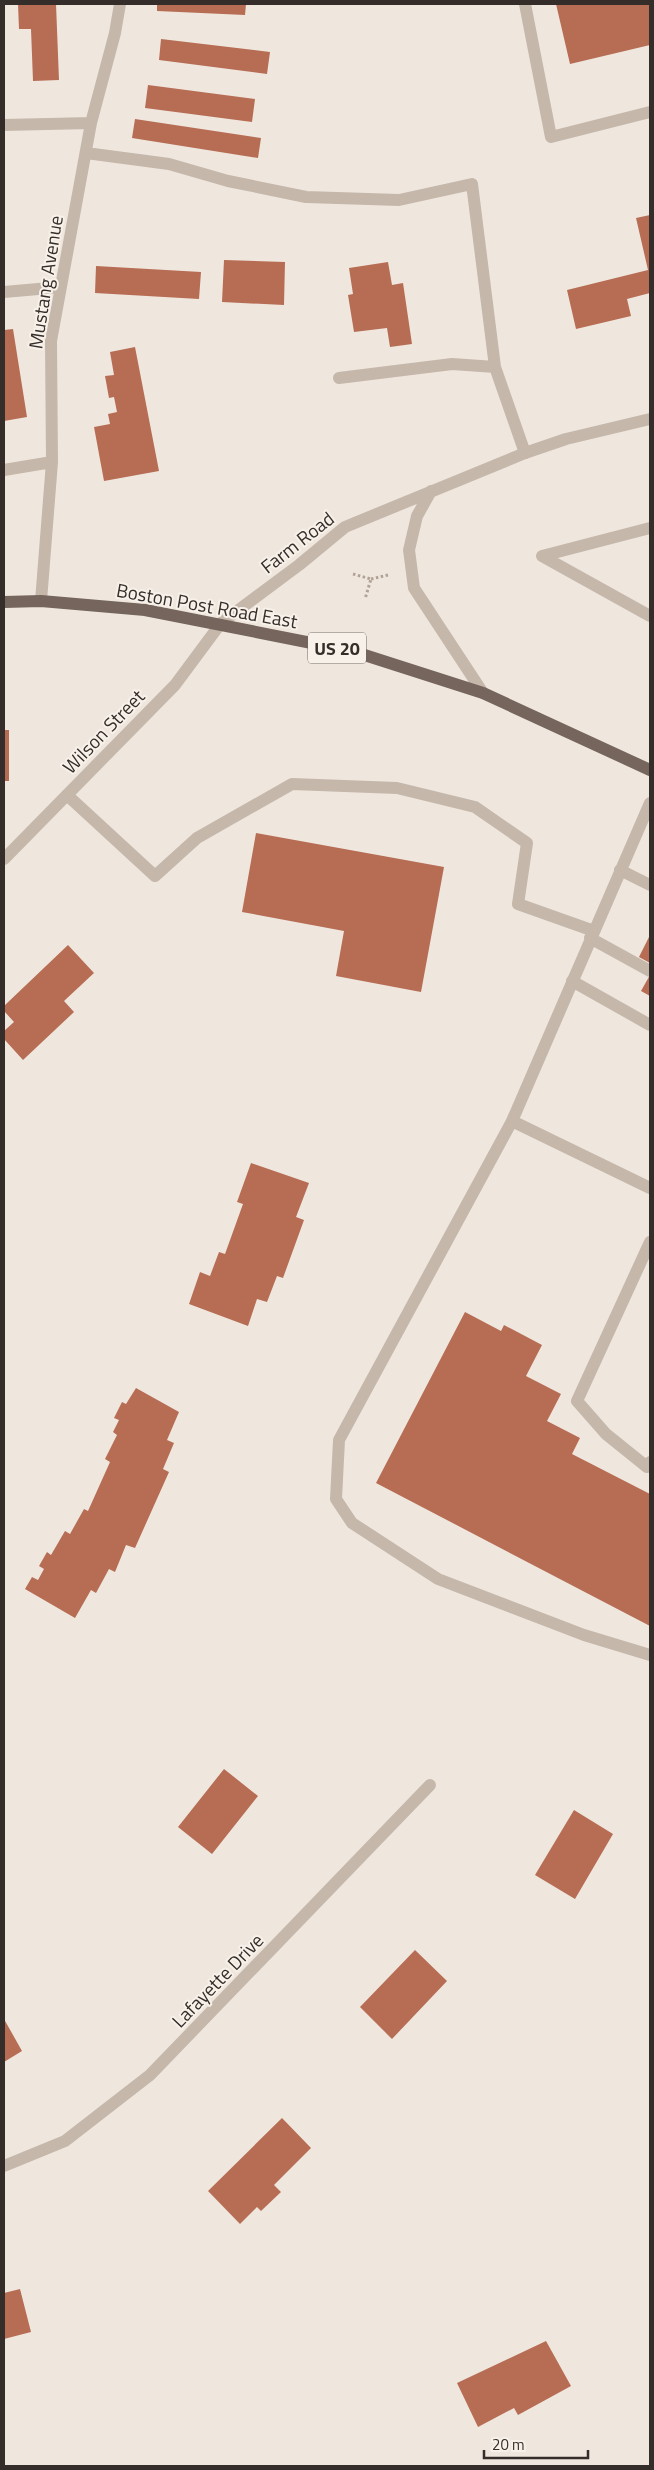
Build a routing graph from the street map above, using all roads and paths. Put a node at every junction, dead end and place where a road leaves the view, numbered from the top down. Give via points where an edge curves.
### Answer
1 (120, 4) edge
2 (525, 4) edge
3 (650, 112) edge
4 (91, 123) junction
5 (4, 125) edge
6 (86, 153) junction
7 (61, 288) junction
8 (4, 292) edge
9 (495, 367) junction
10 (339, 378) dead end
11 (650, 419) edge
12 (525, 453) junction
13 (52, 462) junction
14 (4, 470) edge
15 (431, 491) junction
16 (650, 528) edge
17 (396, 573) dead end
18 (353, 574) dead end
19 (371, 579) junction
20 (365, 599) dead end
21 (41, 601) junction
22 (4, 602) edge
23 (650, 616) edge
24 (221, 623) junction
25 (483, 693) junction
26 (650, 770) edge
27 (67, 795) junction
28 (650, 803) edge
29 (4, 859) edge
30 (620, 870) junction
31 (650, 885) edge
32 (592, 935) junction
33 (650, 971) edge
34 (572, 981) junction
35 (650, 1025) edge
36 (512, 1121) junction
37 (650, 1188) edge
38 (650, 1242) edge
39 (649, 1466) edge
40 (650, 1655) edge
41 (430, 1785) dead end
42 (4, 2166) edge

1 - 4 street, Mustang Avenue
2 - 3 street via 551,137
4 - 5 street
4 - 6 street, Mustang Avenue
6 - 7 street, Mustang Avenue
6 - 9 street via 169,164 306,198 399,200 472,184
7 - 8 street
7 - 13 street, Mustang Avenue via 51,341
9 - 10 street via 452,364
9 - 12 street
11 - 12 street, Farm Road via 566,439
12 - 15 street, Farm Road
13 - 14 street
13 - 21 street, Mustang Avenue
15 - 24 street, Farm Road via 345,527
15 - 25 street via 417,516 408,550 414,588
16 - 23 street via 542,556
17 - 19 path
18 - 19 path
19 - 20 path
21 - 22 main road, Boston Post Road East / US 20
21 - 24 main road, Boston Post Road East / US 20 via 145,610
24 - 25 main road, Boston Post Road East / US 20 via 352,651
24 - 27 street, Wilson Street via 175,685
25 - 26 main road, Boston Post Road East / US 20
27 - 29 street, Wilson Street
27 - 32 street via 156,876 197,838 292,784 397,788 475,807 527,843 518,904
28 - 30 street
30 - 31 street
30 - 32 street
32 - 33 street
32 - 34 street
34 - 35 street
34 - 36 street
36 - 37 street
36 - 40 street via 339,1440 336,1499 352,1523 438,1579 584,1635
38 - 39 street via 577,1401 606,1434
41 - 42 street, Lafayette Drive via 150,2075 66,2141

